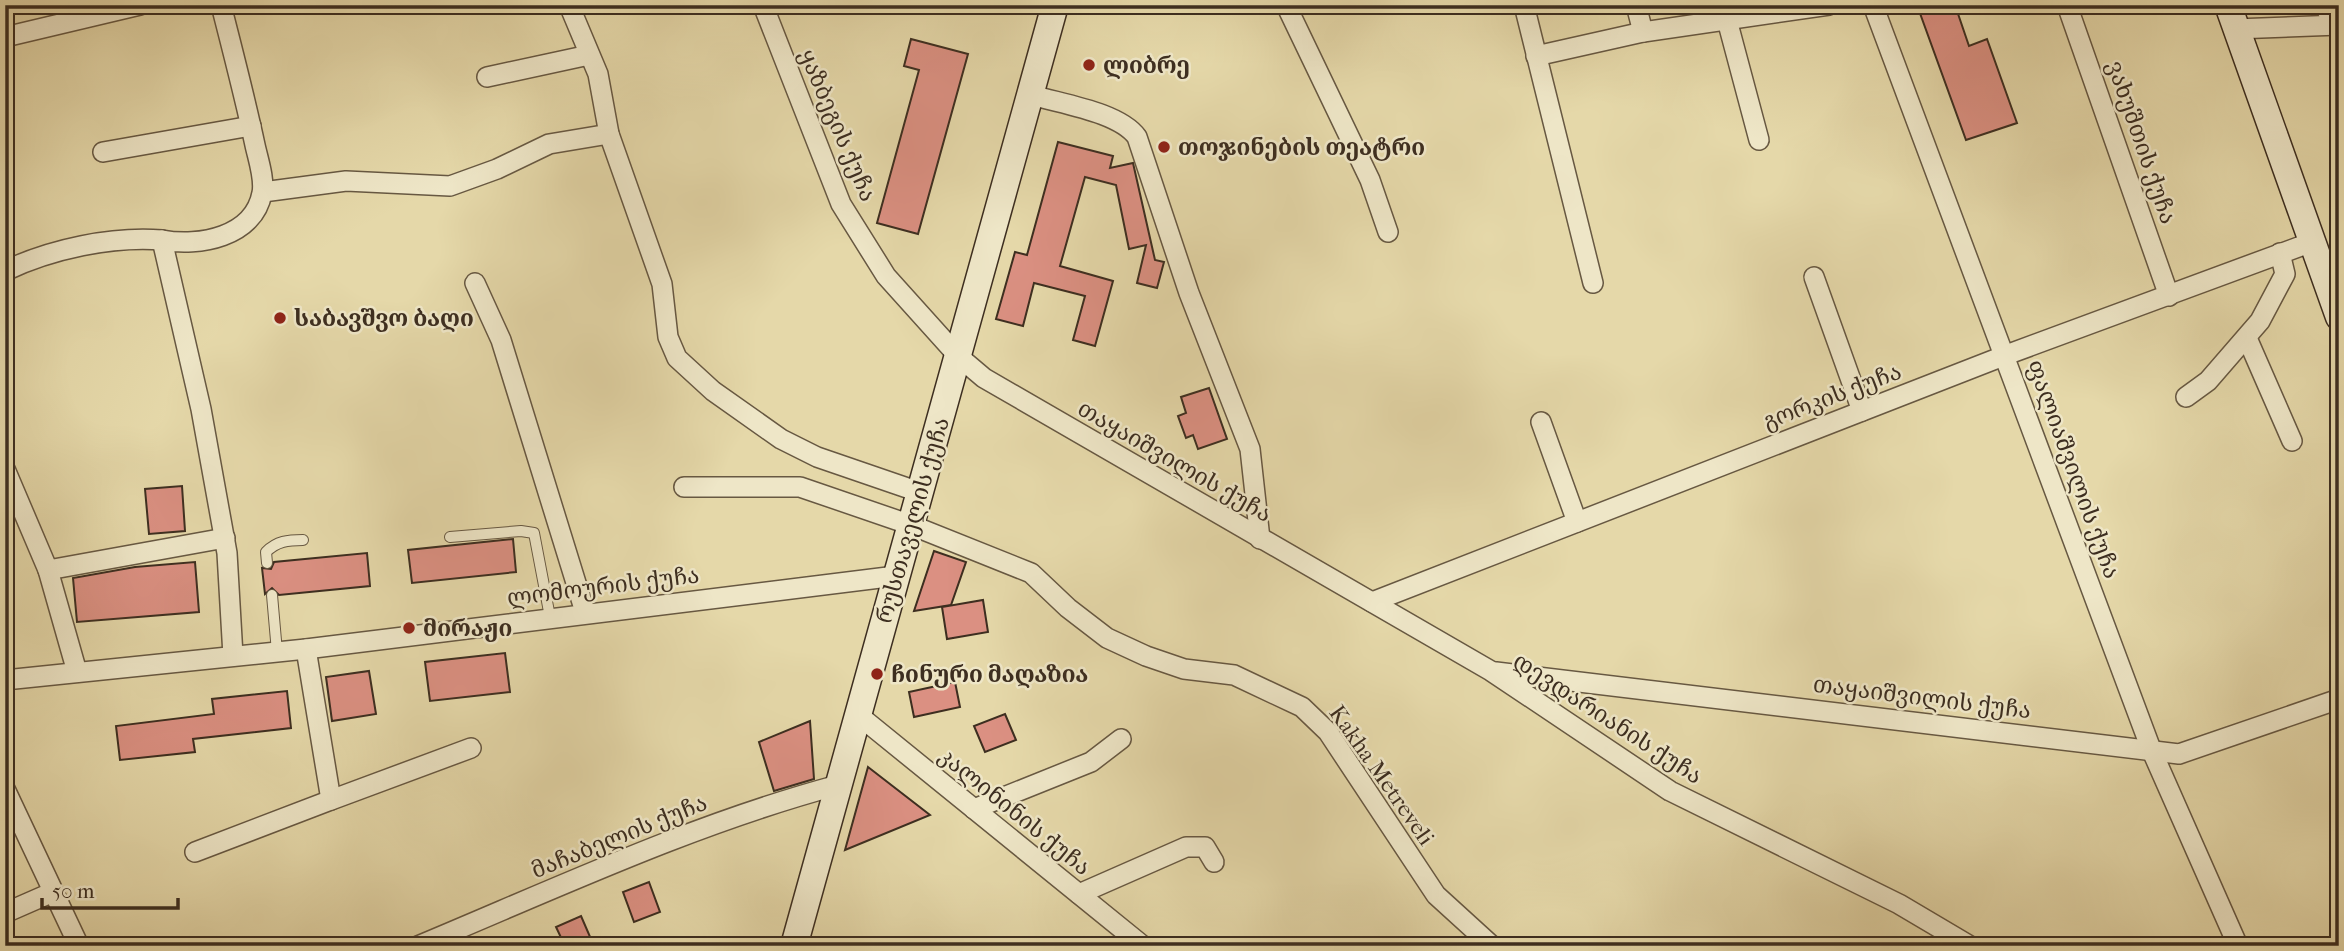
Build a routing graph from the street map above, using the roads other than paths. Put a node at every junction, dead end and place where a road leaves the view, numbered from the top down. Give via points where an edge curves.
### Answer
1 (140, 5) edge
2 (221, 5) edge
3 (569, 5) edge
4 (763, 5) edge
5 (1055, 5) edge
6 (1286, 5) edge
7 (1524, 5) edge
8 (1636, 5) edge
9 (1829, 5) edge
10 (1873, 5) edge
11 (2067, 5) edge
12 (2325, 5) edge
13 (2231, 17) edge
14 (1727, 20) junction
15 (2336, 25) edge
16 (1643, 32) junction
17 (5, 37) edge
18 (589, 55) junction
19 (1536, 56) junction
20 (487, 77) dead end
21 (1031, 96) junction
22 (251, 126) junction
23 (609, 134) junction
24 (1759, 141) dead end
25 (103, 152) dead end
26 (262, 192) junction
27 (1388, 232) dead end
28 (162, 240) junction
29 (2312, 242) junction
30 (2280, 253) junction
31 (5, 271) edge
32 (1814, 277) dead end
33 (475, 283) dead end
34 (1592, 283) dead end
35 (2333, 285) edge
36 (2169, 296) junction
37 (2339, 317) edge
38 (2247, 338) junction
39 (2006, 355) junction
40 (958, 356) junction
41 (2186, 397) dead end
42 (1862, 411) junction
43 (1541, 422) dead end
44 (2292, 442) dead end
45 (5, 469) edge
46 (684, 487) dead end
47 (919, 492) junction
48 (1577, 522) junction
49 (911, 525) junction
50 (450, 537) dead end
51 (225, 538) junction
52 (1260, 539) junction
53 (303, 540) dead end
54 (267, 563) dead end
55 (48, 570) junction
56 (896, 576) junction
57 (272, 596) dead end
58 (1372, 602) junction
59 (585, 612) junction
60 (550, 617) junction
61 (306, 649) junction
62 (277, 652) junction
63 (233, 656) junction
64 (1492, 671) junction
65 (77, 672) junction
66 (5, 680) edge
67 (2339, 699) edge
68 (857, 714) junction
69 (1121, 739) dead end
70 (471, 748) dead end
71 (2151, 749) junction
72 (838, 785) junction
73 (5, 789) edge
74 (331, 800) junction
75 (974, 809) junction
76 (195, 852) dead end
77 (1214, 862) dead end
78 (53, 892) junction
79 (1079, 894) junction
80 (5, 913) edge
81 (422, 945) edge
82 (79, 946) edge
83 (793, 946) edge
84 (1143, 946) edge
85 (1492, 946) edge
86 (1970, 946) edge
87 (2238, 946) edge

1 - 17 street
2 - 22 street
3 - 18 street
4 - 40 street, ყაზბეგის ქუჩა via 841,204 886,276
5 - 21 main road, რუსთაველის ქუჩა
6 - 27 street via 1370,180
7 - 19 street
8 - 16 street
9 - 14 street
10 - 39 street, ფალიაშვილის ქუჩა
11 - 36 street, ვახუშთის ქუჩა
12 - 15 street
13 - 15 street
13 - 29 main road
14 - 16 street
14 - 24 street
16 - 19 street
18 - 20 street
18 - 23 street via 598,74
19 - 34 street
21 - 40 main road, რუსთაველის ქუჩა
21 - 52 street via 1111,118 1130,127 1137,137 1189,293 1250,449
22 - 25 street
22 - 26 street
23 - 26 street via 549,144 450,186 346,181
23 - 47 street via 662,285 667,337 677,358 713,391 781,439 817,457
26 - 28 street via 250,219 233,231 184,244
28 - 31 street via 141,238 66,249
28 - 51 street
29 - 30 street, გორკის ქუჩა
29 - 35 main road
30 - 36 street, გორკის ქუჩა
30 - 38 street via 2285,274
32 - 42 street
33 - 59 street via 501,340
35 - 37 main road
36 - 39 street, გორკის ქუჩა
38 - 41 street via 2208,381
38 - 44 street
39 - 42 street, გორკის ქუჩა
39 - 71 street, ფალიაშვილის ქუჩა
40 - 47 main road, რუსთაველის ქუჩა
40 - 52 street, თაყაიშვილის ქუჩა via 984,378
42 - 48 street, გორკის ქუჩა
43 - 48 street
45 - 55 street
46 - 49 street, Kakha Metreveli via 800,487
47 - 49 main road, რუსთაველის ქუჩა
48 - 58 street, გორკის ქუჩა
49 - 56 main road, რუსთაველის ქუჩა
49 - 85 street, Kakha Metreveli via 1031,573 1107,638 1184,669 1234,675 1302,708 1328,732 1436,895
50 - 60 lane via 534,533
51 - 55 street
51 - 63 street
52 - 58 street, თაყაიშვილის ქუჩა
53 - 54 lane via 273,545 266,552
55 - 65 street
56 - 59 street, ლომოურის ქუჩა
56 - 68 main road, რუსთაველის ქუჩა
57 - 62 lane
58 - 64 street, დევდარიანის ქუჩა
59 - 60 street, ლომოურის ქუჩა
60 - 61 street, ლომოურის ქუჩა
61 - 62 street, ლომოურის ქუჩა
61 - 74 street
62 - 63 street, ლომოურის ქუჩა
63 - 65 street, ლომოურის ქუჩა
64 - 71 street, თაყაიშვილის ქუჩა
64 - 86 street, დევდარიანის ქუჩა via 1670,791 1899,904
65 - 66 street, ლომოურის ქუჩა
67 - 71 street, თაყაიშვილის ქუჩა via 2179,754
68 - 72 main road, რუსთაველის ქუჩა
68 - 75 street, კალინინის ქუჩა
69 - 75 street via 1091,762
70 - 74 street
71 - 87 street, ფალიაშვილის ქუჩა
72 - 81 street, მაჩაბელის ქუჩა via 766,804 638,853
72 - 83 main road, რუსთაველის ქუჩა
73 - 78 street
74 - 76 street
75 - 79 street, კალინინის ქუჩა
77 - 79 street via 1205,847 1186,847
78 - 80 street
78 - 82 street
79 - 84 street, კალინინის ქუჩა

